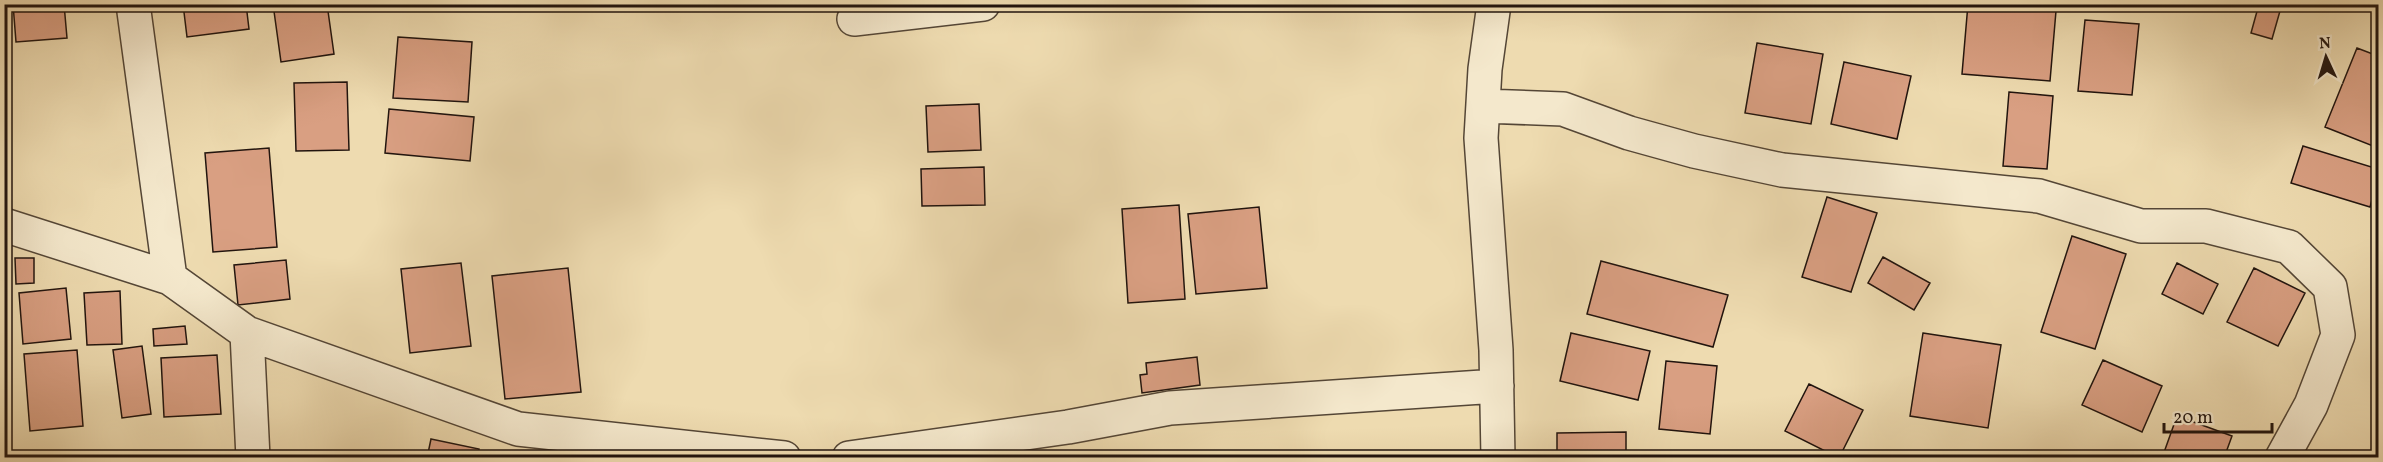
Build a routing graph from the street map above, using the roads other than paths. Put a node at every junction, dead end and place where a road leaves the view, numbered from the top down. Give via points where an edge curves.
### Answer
1 (133, 4) edge
2 (984, 4) edge
3 (1494, 4) edge
4 (854, 19) dead end
5 (1483, 106) junction
6 (4, 225) edge
7 (170, 278) junction
8 (247, 333) junction
9 (1497, 386) junction
10 (253, 458) edge
11 (784, 458) edge
12 (849, 458) edge
13 (1498, 458) edge
14 (2282, 458) edge

1 - 7 street
2 - 4 street
3 - 5 street
5 - 9 street via 1481,138
5 - 14 street via 1563,109 1640,136 1782,170 2039,196 2141,226 2206,226 2289,247 2330,287 2338,335 2311,405
6 - 7 street
7 - 8 street
8 - 10 street
8 - 11 street via 518,429
9 - 12 street via 1170,408 1068,427
9 - 13 street

